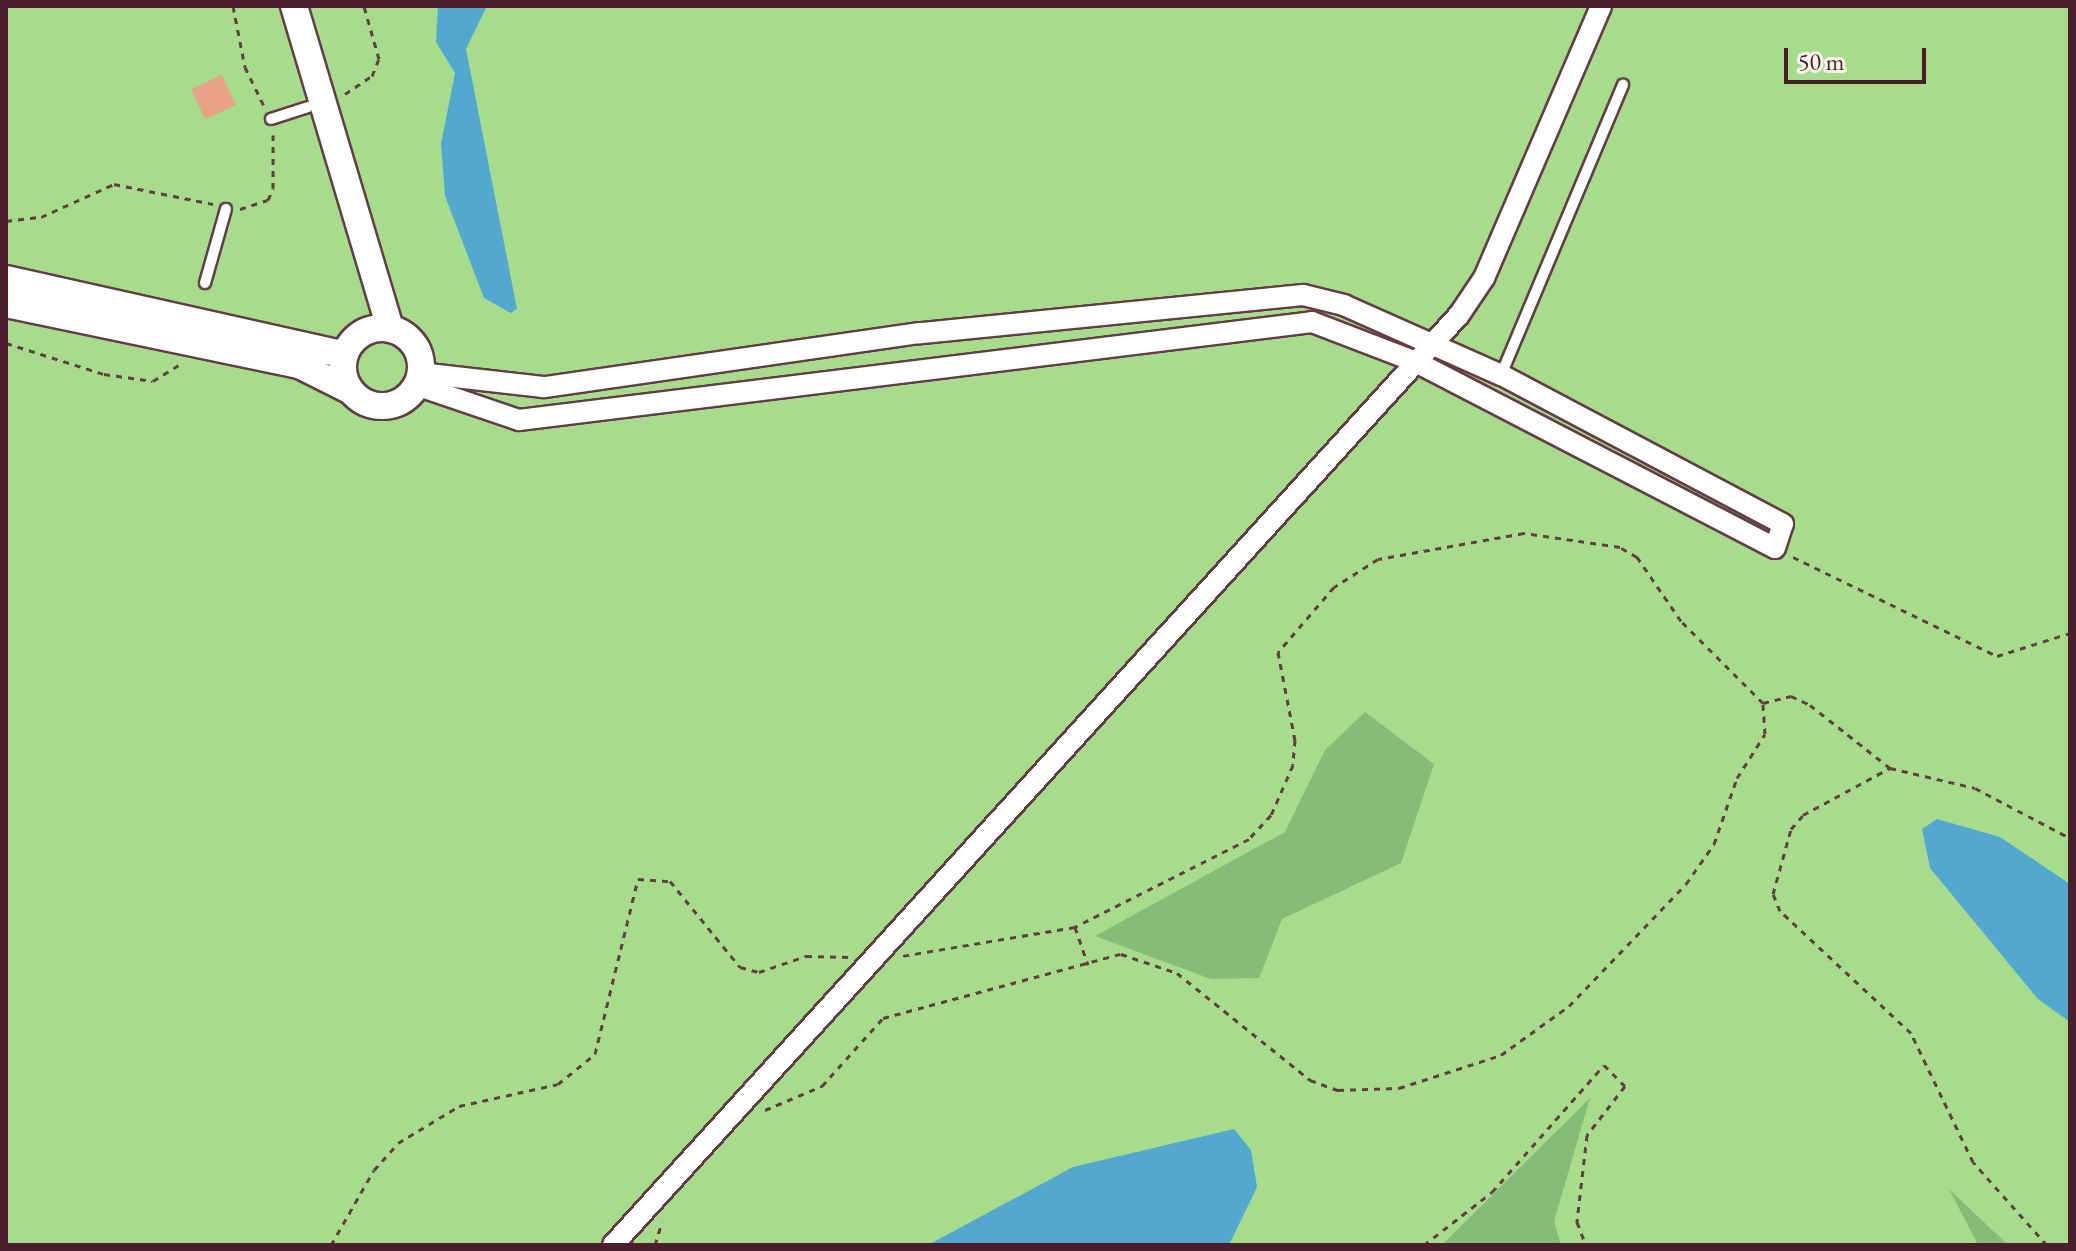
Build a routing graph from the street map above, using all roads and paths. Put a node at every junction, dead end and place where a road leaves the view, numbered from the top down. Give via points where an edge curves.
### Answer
1 (233, 6) edge
2 (294, 6) edge
3 (364, 6) edge
4 (1601, 6) edge
5 (1623, 85) dead end
6 (345, 94) dead end
7 (308, 107) dead end
8 (271, 119) junction
9 (226, 209) junction
10 (6, 221) edge
11 (6, 279) edge
12 (205, 283) dead end
13 (6, 304) edge
14 (390, 329) junction
15 (6, 343) edge
16 (1433, 344) junction
17 (345, 355) junction
18 (185, 356) dead end
19 (1416, 362) junction
20 (1501, 375) junction
21 (418, 379) junction
22 (351, 391) junction
23 (1775, 548) junction
24 (2070, 633) edge
25 (1763, 703) junction
26 (1890, 768) junction
27 (2070, 838) edge
28 (1075, 927) junction
29 (875, 957) junction
30 (1088, 965) junction
31 (753, 1114) dead end
32 (664, 1216) dead end
33 (331, 1245) edge
34 (613, 1245) edge
35 (655, 1245) edge
36 (1424, 1245) edge
37 (1586, 1245) edge
38 (2047, 1245) edge

1 - 8 path via 245,67
2 - 14 street
3 - 6 path via 379,59 372,76
4 - 16 street via 1484,278
5 - 20 lane
7 - 8 lane
8 - 9 path via 268,200
9 - 10 path via 114,184 41,217
9 - 12 lane
11 - 17 street
13 - 22 street via 299,365
14 - 17 street via 368,331
14 - 21 street via 411,340
15 - 18 path via 104,374 153,381 173,375
16 - 19 street
16 - 20 street
16 - 21 street via 1303,295 920,333 543,387
17 - 22 street
19 - 21 street via 1312,322 519,420
19 - 23 street
19 - 29 street
20 - 23 street via 1783,524
21 - 22 street via 385,406
23 - 24 path via 1997,656
25 - 26 path via 1791,696 1810,705
25 - 28 path via 1681,621 1637,557 1620,547 1524,533 1378,559 1334,587 1278,652 1295,740 1271,815 1216,861
25 - 30 path via 1765,734 1737,778 1714,844 1686,884 1569,1006 1501,1055 1399,1088 1338,1090 1310,1080 1177,973 1121,954
26 - 27 path via 1975,788
26 - 38 path via 1803,815 1791,829 1773,894 1780,911 1911,1033 1973,1162
28 - 29 path via 921,956
28 - 30 path
29 - 33 path via 806,956 775,969 740,967 670,881 638,879 595,1054 558,1084 459,1106 398,1143
29 - 34 street
30 - 31 path via 883,1018 861,1035 822,1086
32 - 35 path
36 - 37 path via 1492,1192 1604,1065 1625,1086 1587,1135 1577,1222

